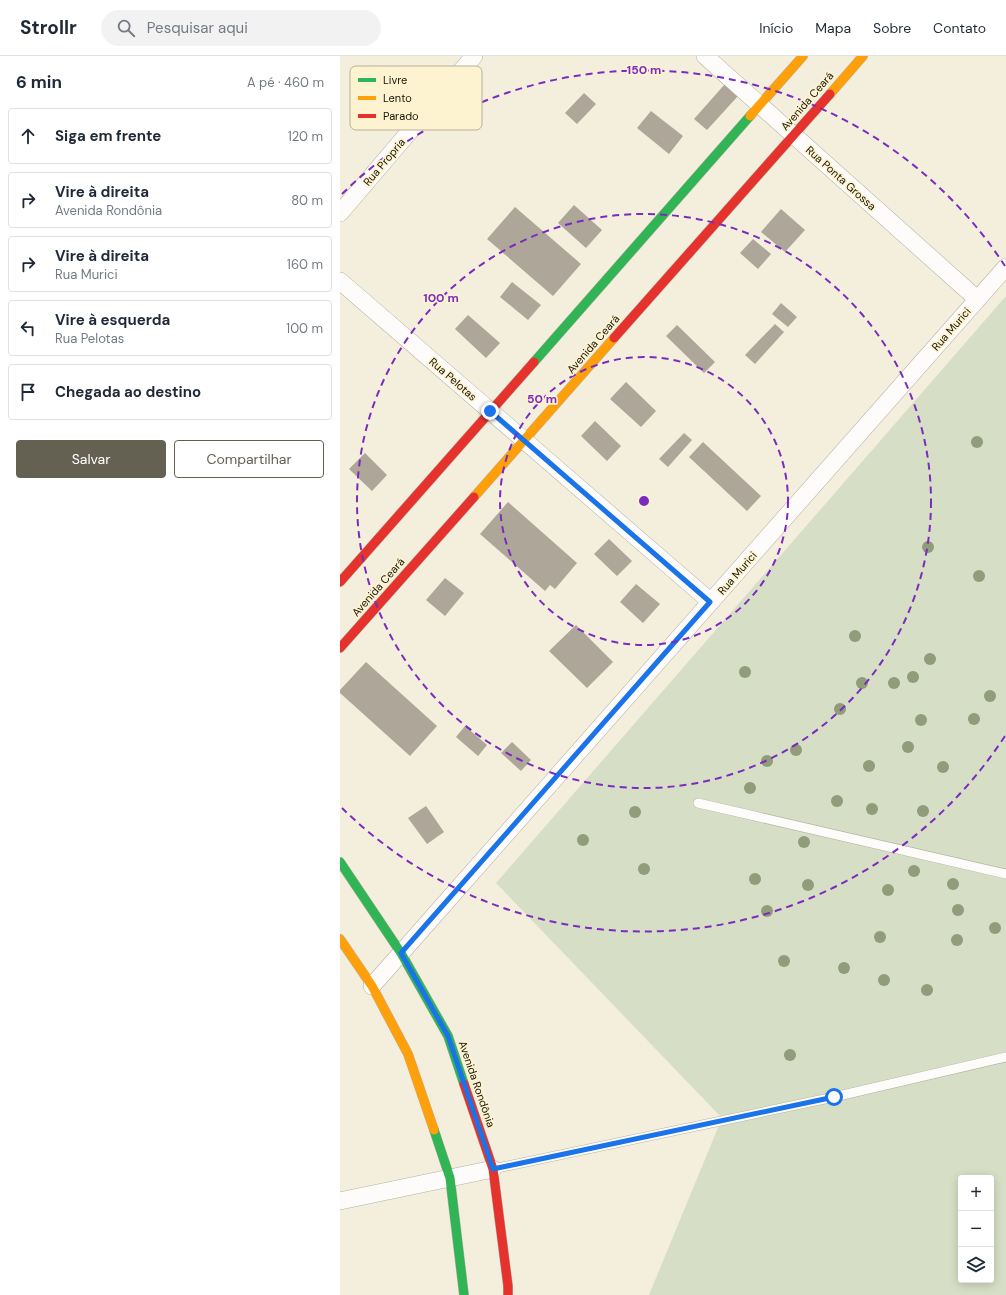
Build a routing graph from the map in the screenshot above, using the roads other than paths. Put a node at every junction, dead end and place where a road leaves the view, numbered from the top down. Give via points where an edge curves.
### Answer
1 (474, 56) edge
2 (705, 56) edge
3 (803, 56) edge
4 (863, 56) edge
5 (465, 66) edge
6 (760, 105) junction
7 (411, 130) edge
8 (794, 135) junction
9 (340, 213) edge
10 (1006, 267) edge
11 (340, 281) edge
12 (977, 299) junction
13 (490, 411) junction
14 (524, 440) junction
15 (340, 582) edge
16 (710, 602) junction
17 (340, 648) edge
18 (698, 803) dead end
19 (340, 862) edge
20 (1006, 874) edge
21 (340, 939) edge
22 (401, 953) junction
23 (372, 986) junction
24 (1006, 1057) edge
25 (493, 1169) junction
26 (450, 1178) junction
27 (340, 1201) edge
28 (464, 1295) edge
29 (508, 1295) edge

1 - 5 street, Rua Propria
2 - 6 street, Rua Ponta Grossa
3 - 6 street
4 - 8 street, Avenida Ceará
6 - 8 street, Rua Ponta Grossa
6 - 13 street
7 - 9 street, Rua Propria
8 - 12 street, Rua Ponta Grossa
8 - 14 street, Avenida Ceará
10 - 12 street, Rua Murici
11 - 13 street, Rua Pelotas
12 - 16 street, Rua Murici
13 - 14 street, Rua Pelotas
13 - 15 street
14 - 16 street, Rua Pelotas
14 - 17 street, Avenida Ceará
16 - 22 street, Rua Murici
18 - 20 lane
19 - 22 street, Avenida Rondônia
21 - 23 street
22 - 23 street, Rua Murici
22 - 25 street, Avenida Rondônia via 448,1036
23 - 26 street via 408,1054
24 - 25 lane via 834,1097
25 - 26 street
25 - 29 street, Avenida Rondônia
26 - 27 street
26 - 28 street

